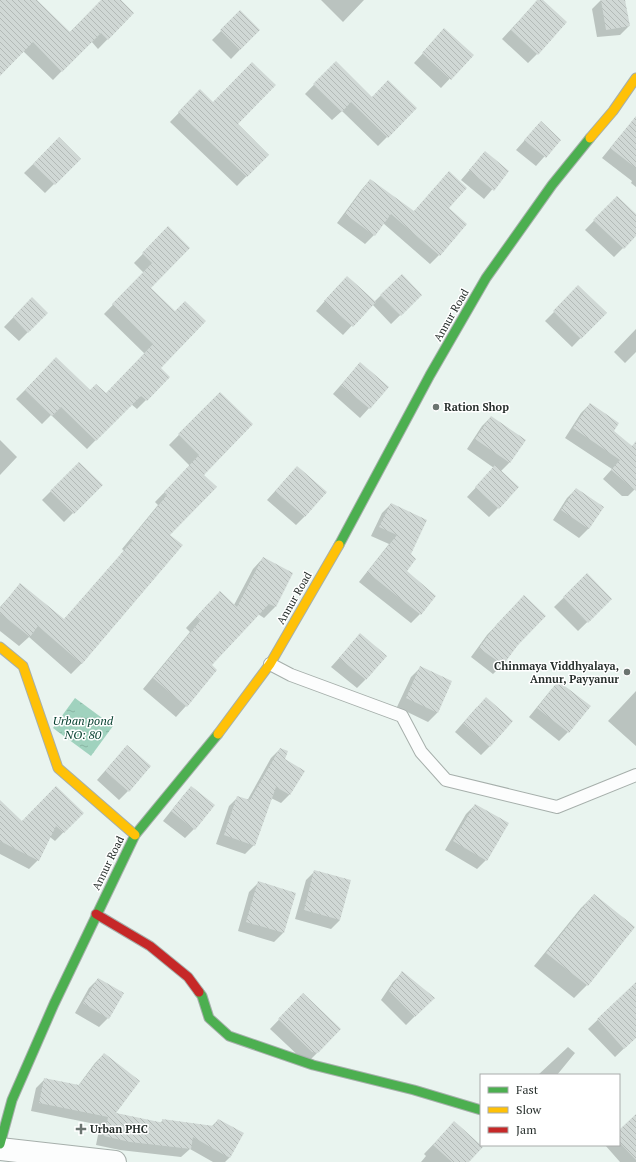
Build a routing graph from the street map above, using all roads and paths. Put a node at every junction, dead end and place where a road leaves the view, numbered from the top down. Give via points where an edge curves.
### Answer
1 (636, 78) edge
2 (0, 647) edge
3 (270, 664) junction
4 (636, 775) edge
5 (135, 835) junction
6 (96, 914) junction
7 (6, 1098) edge
8 (480, 1110) edge
9 (0, 1144) edge
10 (0, 1149) edge
11 (115, 1162) edge

1 - 3 main road, Annur Road via 613,111 552,185 486,278
2 - 5 main road via 23,666 58,768
3 - 4 lane via 291,675 402,716 421,752 446,780 557,807
3 - 5 main road, Annur Road via 229,720
5 - 6 main road, Annur Road
6 - 7 main road, Annur Road
6 - 8 main road via 150,946 188,977 202,996 209,1018 230,1036 313,1065
7 - 9 main road, Annur Road
10 - 11 street

